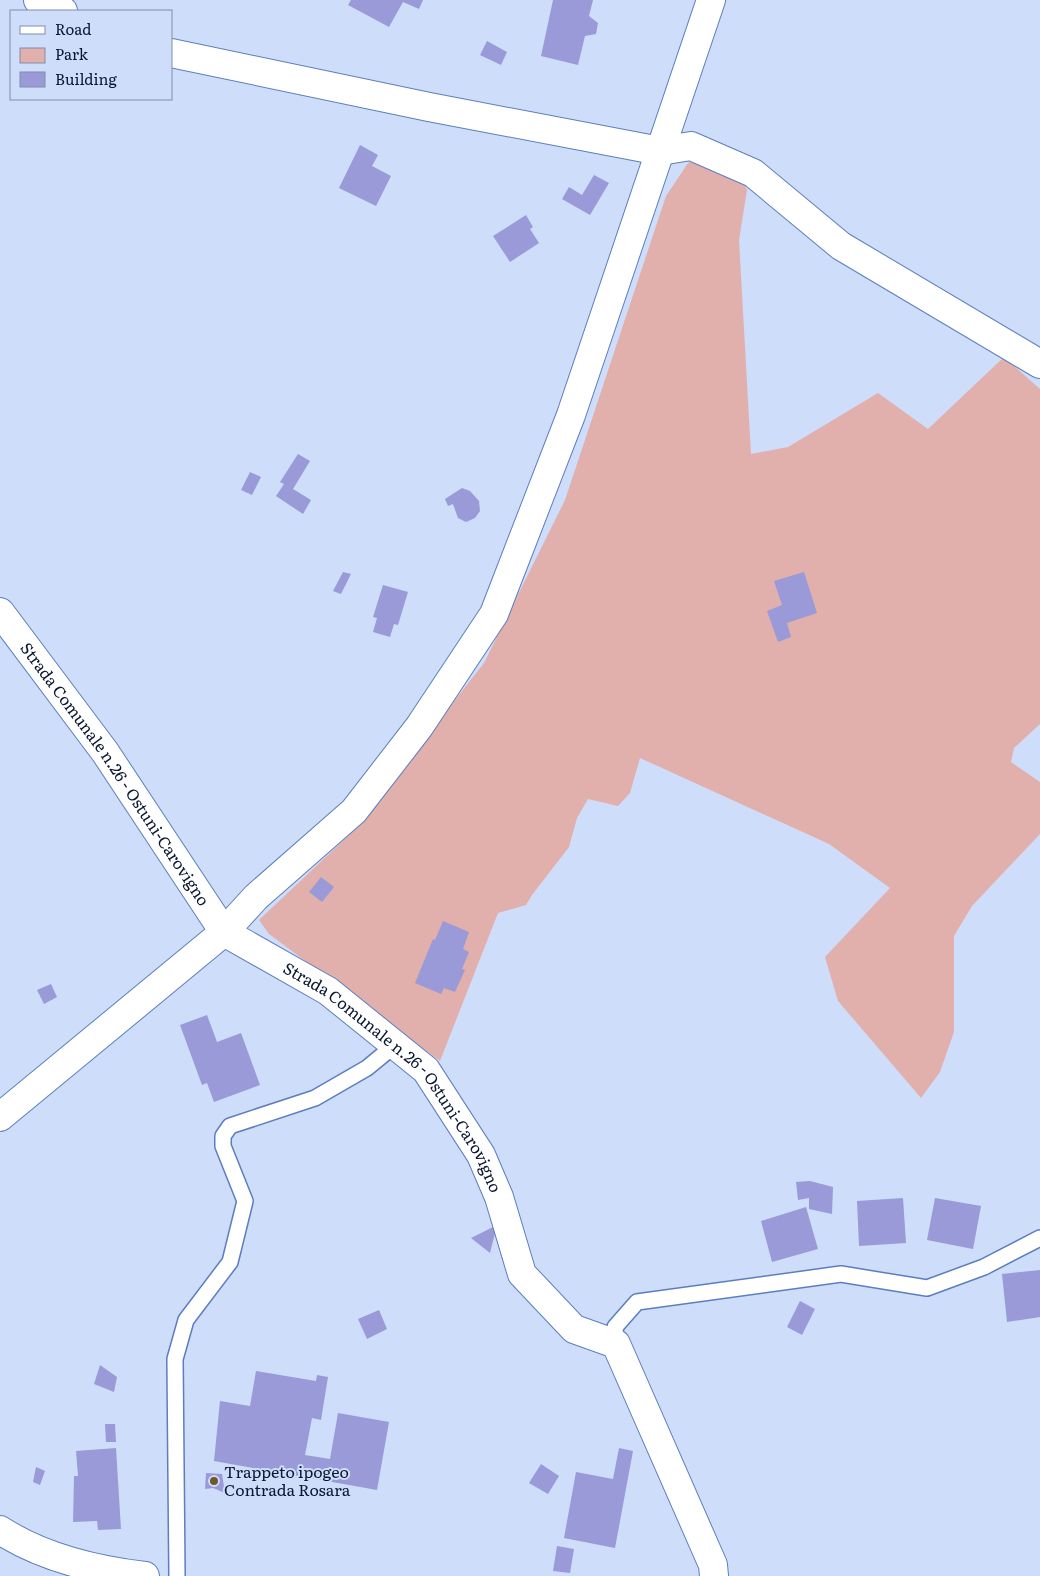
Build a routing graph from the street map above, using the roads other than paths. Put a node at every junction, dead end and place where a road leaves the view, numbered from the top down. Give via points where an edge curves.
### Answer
1 (38, 0) edge
2 (711, 0) edge
3 (62, 10) edge
4 (172, 52) edge
5 (660, 152) junction
6 (1040, 364) edge
7 (0, 612) edge
8 (224, 932) junction
9 (395, 1045) junction
10 (0, 1117) edge
11 (1040, 1238) edge
12 (616, 1344) junction
13 (0, 1530) edge
14 (145, 1576) edge
15 (177, 1576) edge
16 (714, 1576) edge

1 - 3 street
2 - 5 street
4 - 5 street
5 - 6 street via 691,146 753,173 842,246
5 - 8 street via 571,415 494,614 419,727 354,811 256,897
7 - 8 street, Strada Comunale n.26 - Ostuni-Carovigno via 105,752
8 - 9 street, Strada Comunale n.26 - Ostuni-Carovigno via 328,990
8 - 10 street
9 - 12 street, Strada Comunale n.26 - Ostuni-Carovigno via 426,1070 482,1155 499,1197 522,1274 574,1330
9 - 15 lane via 367,1068 315,1098 230,1126 223,1136 223,1146 245,1201 230,1262 186,1320 175,1359
11 - 12 lane via 984,1267 927,1288 841,1274 637,1302 615,1327
12 - 16 street via 713,1565
13 - 14 street via 22,1544 81,1565

